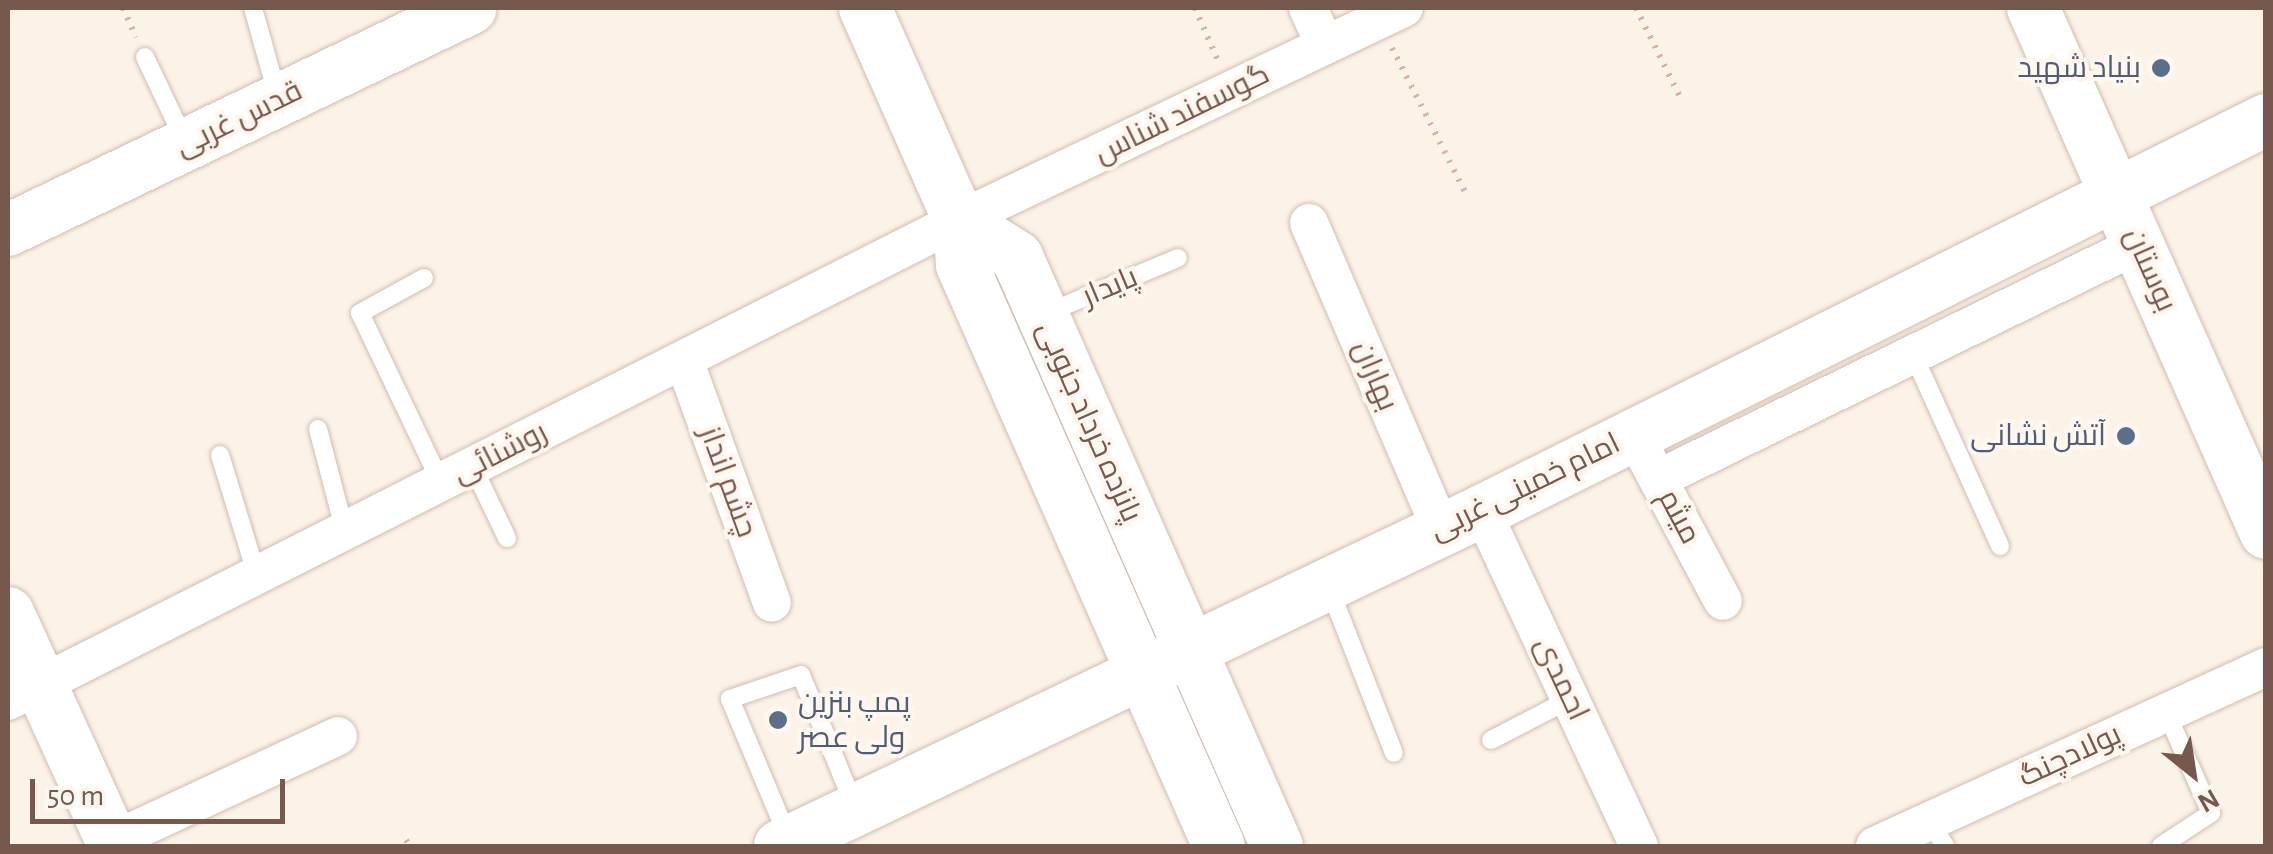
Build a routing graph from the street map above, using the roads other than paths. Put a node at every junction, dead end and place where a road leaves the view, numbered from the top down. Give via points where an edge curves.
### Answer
1 (252, 8) edge
2 (471, 8) edge
3 (865, 8) edge
4 (1308, 8) edge
5 (2032, 8) edge
6 (1391, 14) edge
7 (1325, 45) junction
8 (145, 57) dead end
9 (278, 100) junction
10 (2266, 120) edge
11 (186, 144) junction
12 (2115, 195) junction
13 (960, 220) junction
14 (1309, 223) dead end
15 (8, 230) edge
16 (2139, 244) junction
17 (1178, 258) dead end
18 (424, 278) dead end
19 (1042, 316) junction
20 (1913, 354) junction
21 (684, 360) junction
22 (318, 429) dead end
23 (1633, 433) junction
24 (220, 455) dead end
25 (457, 475) junction
26 (1658, 478) junction
27 (1461, 520) junction
28 (345, 532) junction
29 (2266, 533) edge
30 (507, 538) dead end
31 (2000, 546) dead end
32 (257, 576) junction
33 (1328, 585) junction
34 (1723, 602) dead end
35 (772, 604) dead end
36 (8, 614) edge
37 (1188, 650) junction
38 (2266, 667) edge
39 (1139, 674) junction
40 (24, 694) edge
41 (1570, 699) junction
42 (2166, 712) junction
43 (338, 736) dead end
44 (1491, 740) dead end
45 (1394, 753) dead end
46 (856, 810) junction
47 (1937, 834) edge
48 (113, 844) edge
49 (785, 844) edge
50 (1219, 846) edge
51 (1276, 846) edge
52 (1639, 846) edge
53 (1875, 846) edge
54 (2161, 846) edge

1 - 9 lane
2 - 9 street, قدس غربی
3 - 13 street, پانزده خرداد جنوبی
4 - 7 street
5 - 12 street, بوستان
6 - 7 street, گوسفند شناس
7 - 13 street, گوسفند شناس
8 - 11 lane
9 - 11 street, قدس غربی
10 - 12 street, امام خمینی غربی
11 - 15 street, قدس غربی
12 - 16 street, بوستان
12 - 23 street, امام خمینی غربی
13 - 19 street, پانزده خرداد جنوبی via 1017,257
13 - 21 street, روشنائی
13 - 39 street, پانزده خرداد جنوبی via 962,264
14 - 27 street, بهاران
16 - 20 street
16 - 29 street, بوستان
17 - 19 lane, پایدار
18 - 25 lane via 360,313
19 - 37 street, پانزده خرداد جنوبی
20 - 26 street
20 - 31 lane
21 - 25 street, روشنائی
21 - 35 street, چشم انداز
22 - 28 lane
23 - 26 street, میثم
23 - 27 street, امام خمینی غربی
24 - 32 lane
25 - 28 street, روشنائی
25 - 30 lane
26 - 34 street, میثم
27 - 33 street, امام خمینی غربی
27 - 41 street, احمدی
28 - 32 street, روشنائی
32 - 40 street, روشنائی
33 - 37 street, امام خمینی غربی
33 - 45 lane
36 - 40 street
37 - 39 street, امام خمینی غربی
37 - 51 street, پانزده خرداد جنوبی
38 - 42 street, پولادچنگ
39 - 46 street, امام خمینی غربی
39 - 50 street, پانزده خرداد جنوبی
40 - 48 street
41 - 44 lane
41 - 52 street, احمدی
42 - 47 street, پولادچنگ
42 - 54 lane via 2211,813
43 - 48 street
46 - 49 street, امام خمینی غربی
46 - 49 lane via 800,676 730,699
47 - 53 street, پولادچنگ

